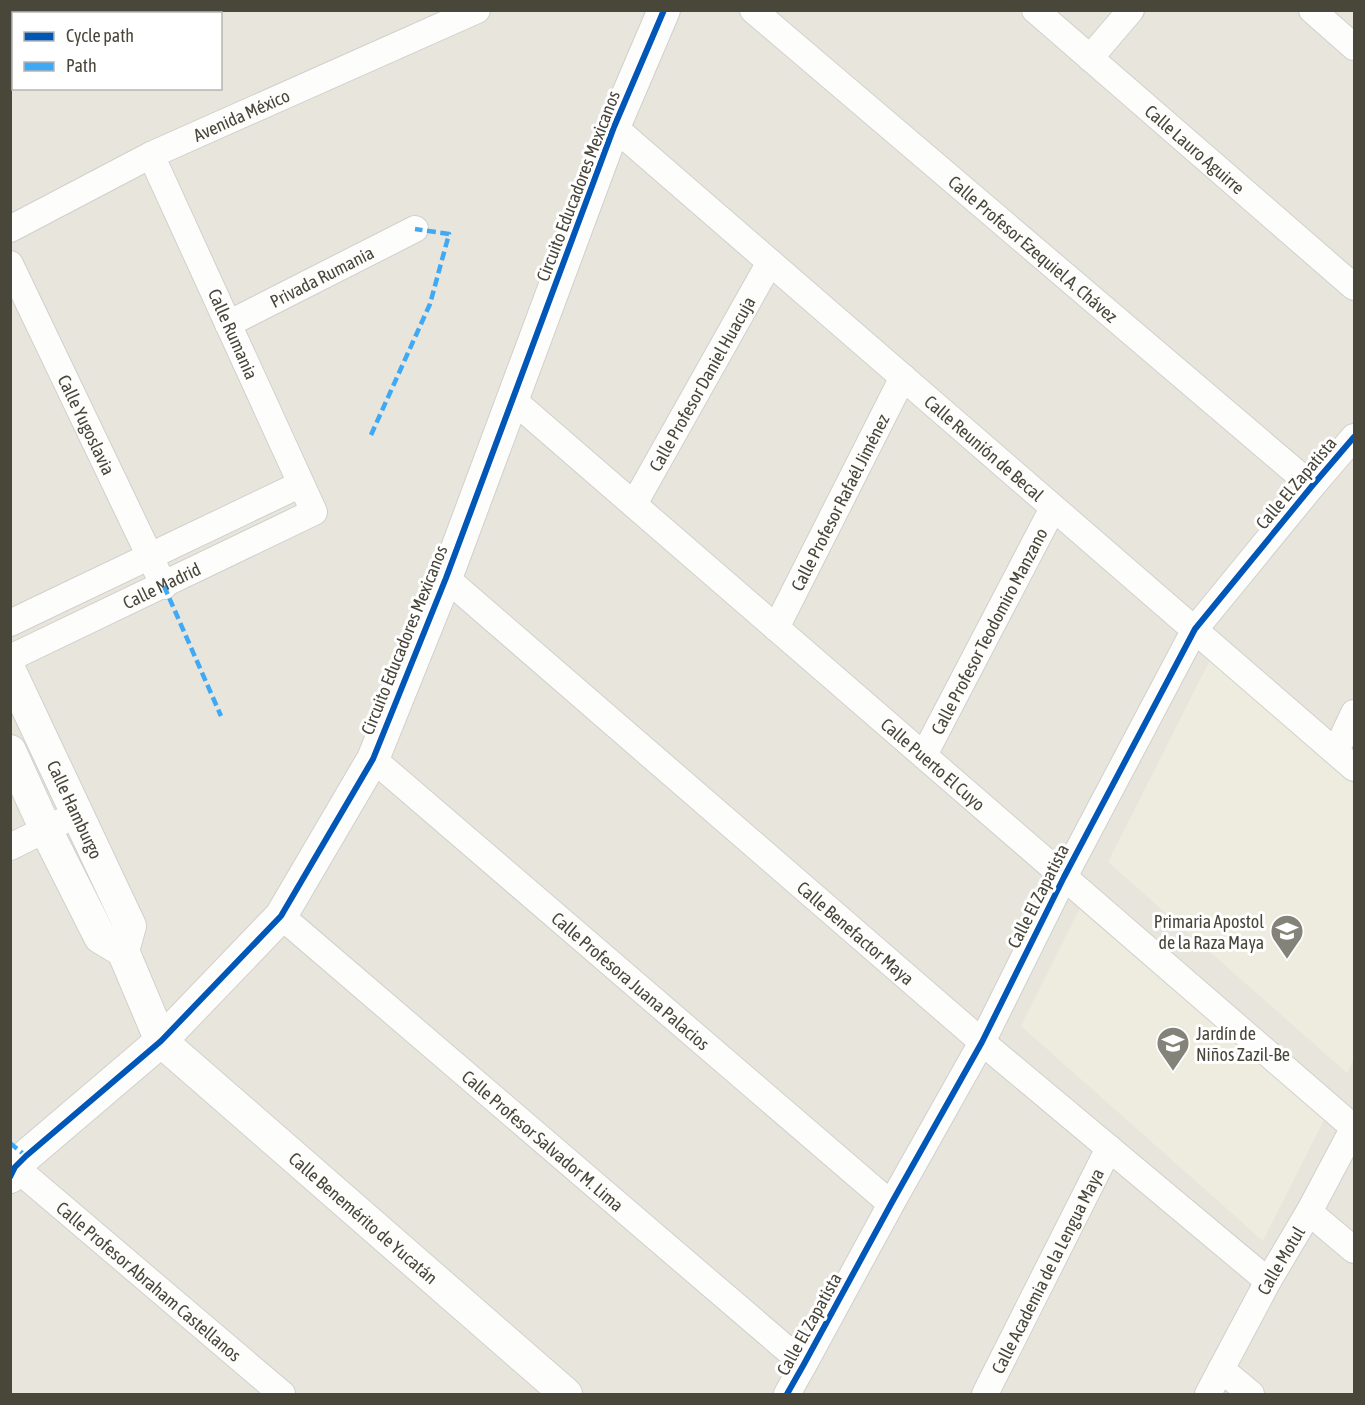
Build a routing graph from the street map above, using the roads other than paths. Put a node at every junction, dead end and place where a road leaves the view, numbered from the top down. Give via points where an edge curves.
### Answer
1 (477, 10) edge
2 (664, 10) edge
3 (753, 10) edge
4 (1035, 10) edge
5 (1131, 10) edge
6 (1312, 10) edge
7 (1354, 47) edge
8 (1090, 58) junction
9 (614, 128) junction
10 (151, 155) junction
11 (10, 229) edge
12 (415, 230) dead end
13 (770, 262) junction
14 (10, 264) edge
15 (1354, 287) edge
16 (228, 324) junction
17 (903, 377) junction
18 (513, 400) junction
19 (1354, 437) edge
20 (301, 484) junction
21 (1312, 486) junction
22 (634, 504) junction
23 (1053, 508) junction
24 (314, 512) joint
25 (149, 558) junction
26 (447, 578) junction
27 (164, 585) junction
28 (10, 623) edge
29 (776, 628) junction
30 (1195, 629) junction
31 (10, 658) edge
32 (10, 671) edge
33 (1354, 713) edge
34 (10, 751) edge
35 (924, 755) junction
36 (373, 759) junction
37 (1345, 759) edge
38 (77, 814) junction
39 (46, 830) junction
40 (10, 847) edge
41 (1064, 877) junction
42 (281, 916) junction
43 (123, 951) junction
44 (160, 1041) junction
45 (982, 1042) junction
46 (1354, 1128) edge
47 (1109, 1148) junction
48 (13, 1172) edge
49 (891, 1203) junction
50 (1309, 1212) junction
51 (1354, 1250) edge
52 (1268, 1281) junction
53 (804, 1364) junction
54 (1221, 1369) junction
55 (282, 1395) edge
56 (566, 1395) edge
57 (787, 1395) edge
58 (985, 1395) edge
59 (1208, 1395) edge
60 (1251, 1395) edge

1 - 10 street, Avenida México
2 - 9 street, Circuito Educadores Mexicanos
3 - 21 street, Calle Profesor Ezequiel A. Chávez
4 - 8 street, Calle Lauro Aguirre
5 - 8 street
6 - 7 street
8 - 15 street, Calle Lauro Aguirre
9 - 13 street, Calle Reunión de Becal
9 - 18 street, Circuito Educadores Mexicanos
10 - 11 street, Avenida México
10 - 16 street, Calle Rumania
12 - 16 street, Privada Rumania
13 - 17 street, Calle Reunión de Becal
13 - 22 street, Calle Profesor Daniel Huacuja
14 - 25 street, Calle Yugoslavia
16 - 20 street, Calle Rumania
17 - 23 street, Calle Reunión de Becal
17 - 29 street, Calle Profesor Rafaél Jiménez
18 - 22 street, Calle Puerto El Cuyo
18 - 26 street, Circuito Educadores Mexicanos
19 - 21 street, Calle El Zapatista
20 - 24 street, Calle Rumania
20 - 25 street, Calle Madrid
21 - 30 street, Calle El Zapatista
22 - 29 street, Calle Puerto El Cuyo
23 - 30 street, Calle Reunión de Becal
23 - 35 street, Calle Profesor Teodomiro Manzano
24 - 27 street, Calle Madrid
25 - 27 street, Calle Yugoslavia
25 - 28 street, Calle Madrid
26 - 36 street, Circuito Educadores Mexicanos
26 - 45 street, Calle Benefactor Maya
27 - 31 street, Calle Madrid
29 - 35 street, Calle Puerto El Cuyo
30 - 37 street, Calle Reunión de Becal
30 - 41 street, Calle El Zapatista
32 - 38 street, Calle Hamburgo
33 - 37 street
34 - 39 street, Calle Hamburgo
35 - 41 street, Calle Puerto El Cuyo
36 - 42 street, Circuito Educadores Mexicanos
36 - 49 street, Calle Profesora Juana Palacios
38 - 39 street
38 - 43 street, Calle Hamburgo via 130,926
39 - 40 street
39 - 43 street, Calle Hamburgo via 100,937
41 - 45 street, Calle El Zapatista
41 - 46 street, Calle Puerto El Cuyo
42 - 44 street, Circuito Educadores Mexicanos
42 - 53 street, Calle Profesor Salvador M. Lima
43 - 44 street
44 - 48 street, Circuito Educadores Mexicanos via 26,1155
44 - 56 street, Calle Benemérito de Yucatán
45 - 47 street, Calle Benefactor Maya
45 - 49 street, Calle El Zapatista
46 - 50 street, Calle Motul
47 - 52 street, Calle Benefactor Maya
47 - 58 street, Calle Academia de la Lengua Maya
48 - 55 street, Calle Profesor Abraham Castellanos
49 - 53 street, Calle El Zapatista
50 - 51 street
50 - 52 street, Calle Motul
52 - 54 street, Calle Motul
53 - 57 street, Calle El Zapatista
54 - 59 street, Calle Motul
54 - 60 street

